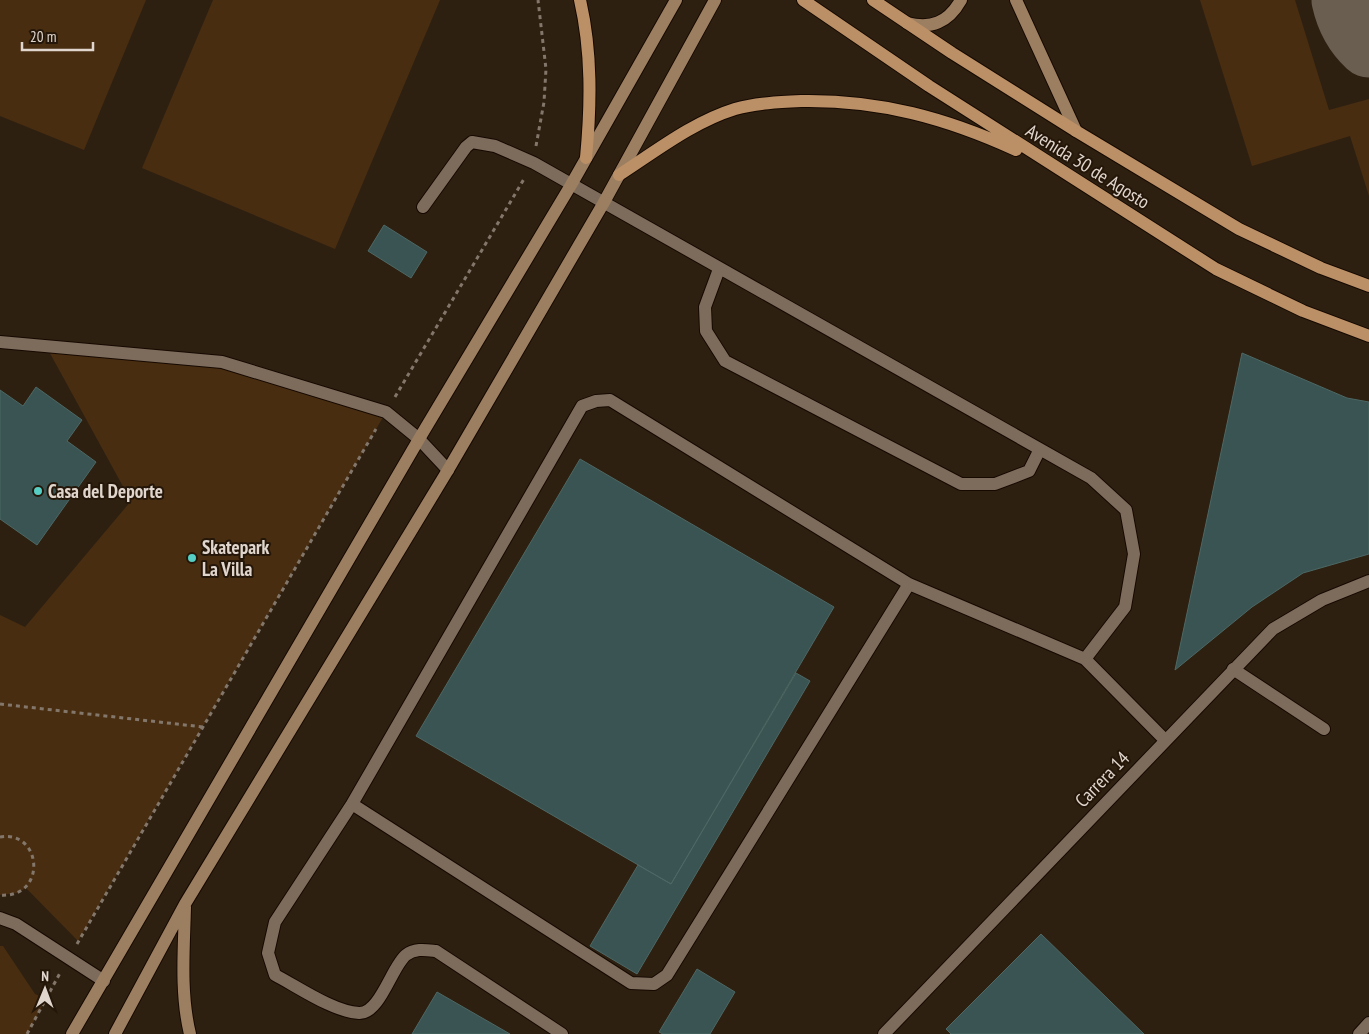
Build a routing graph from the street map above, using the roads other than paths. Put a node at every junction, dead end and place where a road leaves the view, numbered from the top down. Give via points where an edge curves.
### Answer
1 (580, 0) edge
2 (676, 0) edge
3 (715, 0) edge
4 (803, 0) edge
5 (873, 0) edge
6 (961, 0) edge
7 (1016, 0) edge
8 (906, 22) junction
9 (1076, 131) junction
10 (586, 158) junction
11 (1058, 169) junction
12 (620, 175) junction
13 (571, 185) junction
14 (603, 204) junction
15 (423, 207) dead end
16 (719, 269) junction
17 (1369, 286) edge
18 (1369, 336) edge
19 (0, 342) edge
20 (419, 439) junction
21 (1040, 449) junction
22 (448, 470) junction
23 (1369, 581) edge
24 (908, 584) junction
25 (1085, 659) junction
26 (1233, 669) junction
27 (1324, 729) dead end
28 (1166, 740) junction
29 (352, 804) junction
30 (185, 904) junction
31 (0, 918) edge
32 (104, 981) junction
33 (1369, 1023) edge
34 (72, 1034) edge
35 (115, 1034) edge
36 (190, 1034) edge
37 (562, 1034) edge
38 (884, 1034) edge
39 (1359, 1034) edge

1 - 10 main road via 590,86
2 - 10 street
3 - 12 street
4 - 11 main road, Avenida 30 de Agosto via 883,57
5 - 8 main road, Avenida 30 de Agosto
6 - 8 street via 956,10 941,22 923,26
7 - 9 street
8 - 9 main road, Avenida 30 de Agosto
9 - 17 main road, Avenida 30 de Agosto via 1240,229 1321,268
10 - 13 street
11 - 12 main road via 996,141 900,108 837,100 782,102 736,109 695,126
11 - 18 main road, Avenida 30 de Agosto via 1216,269 1303,310
12 - 14 street
13 - 14 street
13 - 15 street via 534,163 495,146 472,142
13 - 20 street
14 - 16 street
14 - 22 street
16 - 21 street
16 - 21 street via 705,307 706,331 725,361 961,484 995,484 1029,471
19 - 20 street via 222,362 386,412
20 - 22 street
20 - 32 street
21 - 25 street via 1091,478 1126,510 1134,554 1125,607
22 - 30 street
23 - 26 street, Carrera 14 via 1322,600 1273,629
24 - 25 street
24 - 29 street via 667,975 654,984 631,984
24 - 29 street via 610,400 582,406
25 - 28 street
26 - 27 street
26 - 28 street, Carrera 14
28 - 38 street, Carrera 14
29 - 37 street via 275,922 268,953 275,975 345,1011 362,1014 373,1007 406,955 418,950 436,951
30 - 35 street
30 - 36 street via 184,986
31 - 32 street via 16,924
32 - 34 street
33 - 39 street

